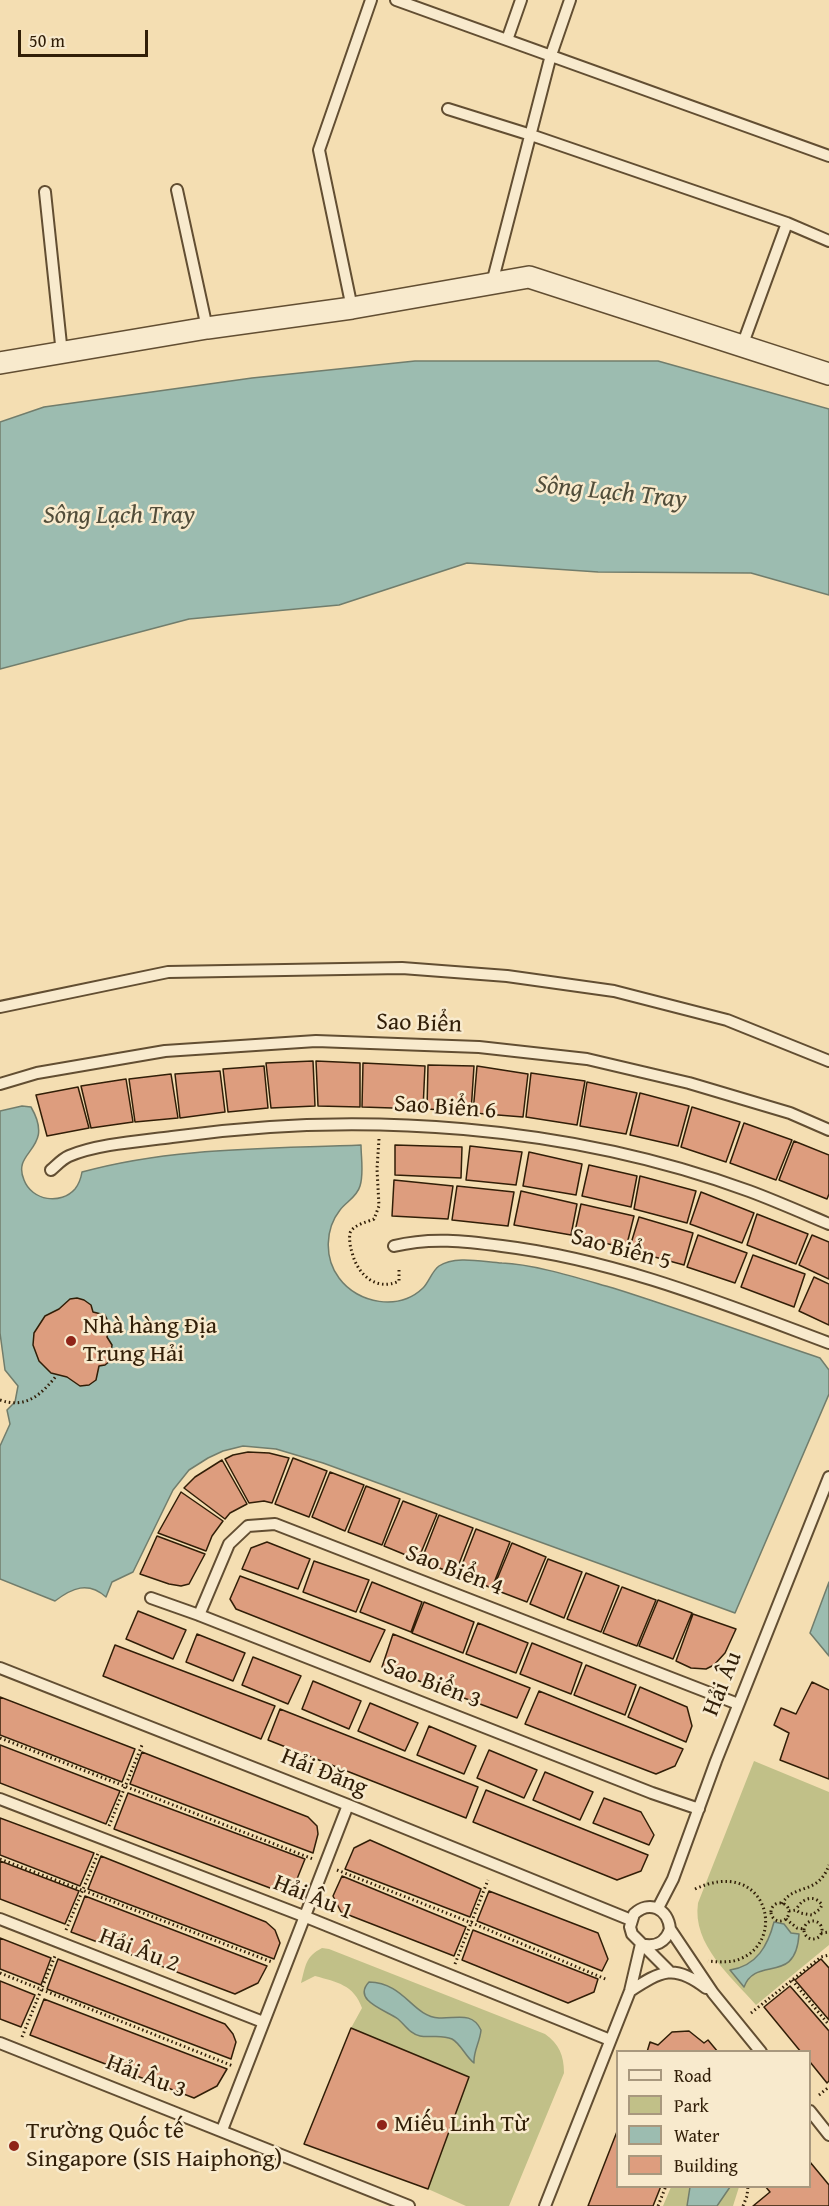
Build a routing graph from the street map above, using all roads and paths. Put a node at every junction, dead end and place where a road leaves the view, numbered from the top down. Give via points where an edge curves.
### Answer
1 (371, 0) edge
2 (396, 0) edge
3 (521, 0) edge
4 (570, 0) edge
5 (507, 40) junction
6 (551, 56) junction
7 (448, 109) dead end
8 (531, 135) junction
9 (829, 156) edge
10 (177, 190) dead end
11 (45, 192) dead end
12 (787, 223) junction
13 (829, 242) edge
14 (492, 283) junction
15 (351, 308) junction
16 (207, 328) junction
17 (742, 346) junction
18 (63, 354) junction
19 (0, 363) edge
20 (829, 374) edge
21 (0, 1007) edge
22 (829, 1061) edge
23 (0, 1084) edge
24 (829, 1130) edge
25 (379, 1137) dead end
26 (51, 1170) dead end
27 (829, 1224) edge
28 (394, 1246) dead end
29 (399, 1267) dead end
30 (829, 1343) edge
31 (57, 1375) dead end
32 (0, 1400) edge
33 (829, 1477) edge
34 (151, 1598) dead end
35 (200, 1615) junction
36 (0, 1668) edge
37 (738, 1704) junction
38 (0, 1738) edge
39 (142, 1745) dead end
40 (125, 1787) junction
41 (0, 1799) edge
42 (348, 1805) junction
43 (699, 1809) junction
44 (107, 1831) dead end
45 (99, 1851) dead end
46 (0, 1859) edge
47 (315, 1859) dead end
48 (829, 1865) edge
49 (337, 1870) dead end
50 (488, 1880) dead end
51 (695, 1889) dead end
52 (82, 1891) junction
53 (782, 1904) junction
54 (658, 1908) junction
55 (796, 1910) junction
56 (789, 1911) junction
57 (772, 1913) junction
58 (765, 1915) junction
59 (306, 1917) junction
60 (0, 1919) edge
61 (786, 1919) junction
62 (631, 1920) junction
63 (472, 1923) junction
64 (670, 1929) junction
65 (804, 1929) junction
66 (829, 1932) edge
67 (821, 1933) junction
68 (64, 1935) dead end
69 (641, 1944) junction
70 (56, 1954) dead end
71 (829, 1955) edge
72 (708, 1961) dead end
73 (276, 1964) dead end
74 (454, 1966) dead end
75 (669, 1971) junction
76 (0, 1973) edge
77 (608, 1980) dead end
78 (791, 1980) junction
79 (41, 1990) junction
80 (630, 1991) junction
81 (713, 1993) junction
82 (752, 2013) dead end
83 (263, 2022) junction
84 (829, 2025) edge
85 (21, 2037) dead end
86 (610, 2040) junction
87 (0, 2043) edge
88 (759, 2050) edge
89 (235, 2067) dead end
90 (829, 2087) edge
91 (819, 2095) dead end
92 (811, 2112) edge
93 (222, 2130) junction
94 (829, 2135) edge
95 (666, 2188) edge
96 (748, 2188) edge
97 (409, 2206) edge
98 (545, 2206) edge
99 (658, 2206) edge
100 (743, 2206) edge

1 - 15 lane via 319,150
2 - 5 lane
3 - 5 lane
4 - 6 lane
5 - 6 lane
6 - 8 lane
6 - 9 lane
7 - 8 lane
8 - 12 lane
8 - 14 lane
10 - 16 lane
11 - 18 lane
12 - 13 lane
12 - 17 lane
14 - 15 street
14 - 17 street via 529,277
15 - 16 street
16 - 18 street
17 - 20 street
18 - 19 street
21 - 22 lane via 168,972 414,969 507,976 614,991 727,1020
23 - 24 lane, Sao Biển via 37,1073 165,1051 316,1041 479,1047 587,1059 689,1083 790,1113
25 - 29 path via 379,1206 374,1219 355,1227 350,1234 351,1248 355,1265 365,1278 378,1284 399,1281
26 - 27 lane, Sao Biển 6 via 67,1156 81,1152 242,1128 427,1126 528,1136 655,1162 749,1191
28 - 30 lane, Sao Biển 5 via 437,1240 574,1257 679,1287
31 - 32 path via 34,1399 21,1404
33 - 37 lane, Hải Âu
34 - 35 lane, Sao Biển 3
35 - 37 lane, Sao Biển 4 via 229,1544 248,1526 275,1524
35 - 43 lane, Sao Biển 3
36 - 42 lane, Hải Đăng
37 - 43 lane, Hải Âu
38 - 40 path
39 - 40 path
40 - 44 path
40 - 47 path
41 - 59 lane, Hải Âu 1
42 - 59 lane
42 - 62 lane, Hải Đăng
43 - 54 lane, Hải Âu
45 - 52 path
46 - 52 path
48 - 53 path via 817,1883 792,1893
49 - 63 path
50 - 63 path
51 - 58 path via 719,1880 742,1884 760,1900
52 - 68 path
52 - 73 path
53 - 56 path
53 - 57 path via 774,1906
54 - 62 lane via 645,1907
54 - 64 lane via 667,1916
55 - 55 path via 812,1915 822,1905 819,1900 805,1899
55 - 56 path
56 - 61 path
57 - 58 path
57 - 61 path via 777,1920
58 - 72 path via 764,1935 750,1954 739,1960
59 - 83 lane
59 - 86 lane, Hải Âu 1
60 - 83 lane, Hải Âu 2
61 - 65 path
62 - 69 lane via 632,1934
63 - 74 path
63 - 77 path
64 - 69 lane via 659,1944
64 - 81 lane
65 - 67 path via 809,1938 815,1939
65 - 67 path via 809,1922 815,1922
66 - 67 path
69 - 75 lane
69 - 80 lane
70 - 79 path
71 - 78 path
75 - 80 lane
75 - 81 lane via 691,1976
76 - 79 path
78 - 82 path
78 - 84 path
79 - 85 path
79 - 89 path
80 - 86 lane
81 - 88 lane
83 - 93 lane
86 - 98 lane
87 - 93 lane, Hải Âu 3
90 - 91 path
92 - 94 lane
93 - 97 lane, Hải Âu 3
95 - 99 path
96 - 100 path

